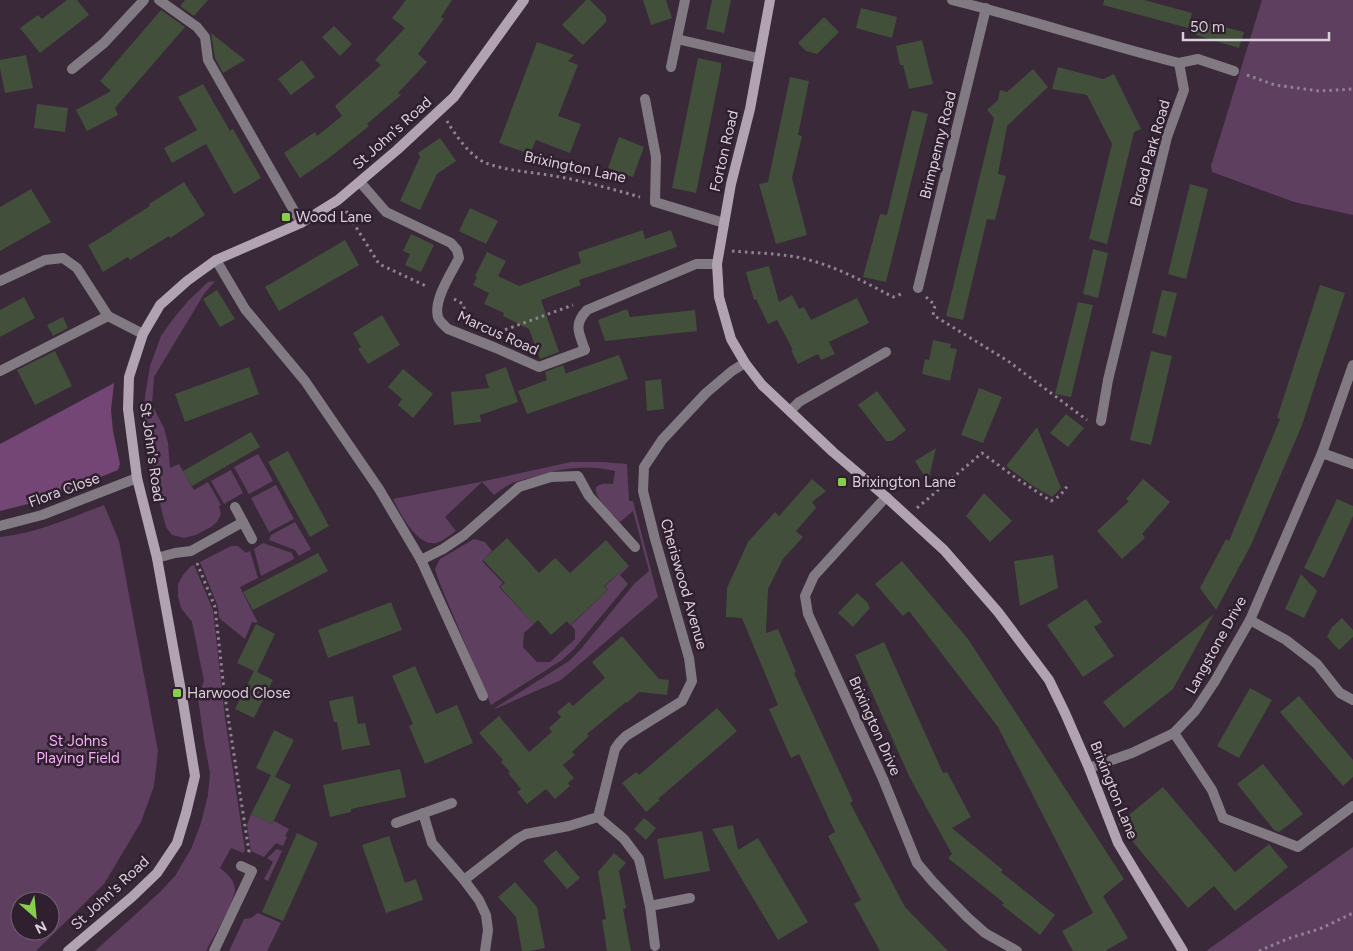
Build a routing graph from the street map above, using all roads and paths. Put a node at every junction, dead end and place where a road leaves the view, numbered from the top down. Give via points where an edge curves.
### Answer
1 (144, 0) edge
2 (159, 0) edge
3 (524, 0) edge
4 (685, 0) edge
5 (770, 0) edge
6 (952, 0) edge
7 (986, 8) junction
8 (677, 39) junction
9 (758, 58) junction
10 (1179, 64) junction
11 (671, 67) dead end
12 (72, 69) dead end
13 (1234, 71) joint
14 (1353, 89) edge
15 (645, 99) dead end
16 (440, 110) junction
17 (360, 182) junction
18 (656, 202) junction
19 (348, 214) dead end
20 (301, 223) junction
21 (724, 223) junction
22 (719, 249) junction
23 (216, 260) junction
24 (717, 264) junction
25 (0, 281) edge
26 (918, 288) junction
27 (441, 294) junction
28 (453, 299) dead end
29 (458, 302) dead end
30 (594, 306) junction
31 (722, 309) joint
32 (108, 316) junction
33 (474, 324) dead end
34 (495, 333) dead end
35 (143, 334) junction
36 (886, 352) dead end
37 (745, 363) junction
38 (1353, 365) edge
39 (0, 371) edge
40 (790, 411) junction
41 (1097, 423) joint
42 (1322, 453) junction
43 (1353, 464) edge
44 (137, 478) junction
45 (1069, 484) dead end
46 (886, 497) junction
47 (235, 507) dead end
48 (908, 517) junction
49 (243, 522) junction
50 (0, 526) edge
51 (252, 539) dead end
52 (635, 547) dead end
53 (190, 551) junction
54 (157, 558) junction
55 (422, 560) junction
56 (1250, 620) junction
57 (483, 696) dead end
58 (1353, 700) edge
59 (1174, 733) junction
60 (1089, 768) junction
61 (452, 802) dead end
62 (1353, 806) edge
63 (423, 813) junction
64 (598, 817) junction
65 (396, 823) dead end
66 (241, 866) joint
67 (464, 880) junction
68 (690, 898) dead end
69 (650, 906) junction
70 (1353, 913) edge
71 (655, 946) dead end
72 (1180, 950) edge
73 (68, 951) edge
74 (214, 951) edge
75 (485, 951) edge
76 (1017, 951) edge
77 (1259, 951) edge

1 - 12 street via 104,44
2 - 20 street via 197,27 205,37 208,60
3 - 16 street, St John's Road via 454,97
4 - 8 street
5 - 9 street, Forton Road
6 - 7 street
7 - 10 street
7 - 26 street, Brimpenny Road
8 - 9 street
8 - 11 street
9 - 21 street, Forton Road
10 - 13 street via 1198,59
10 - 41 street, Broad Park Road via 1184,90 1166,137
13 - 14 path via 1275,85 1319,91
15 - 18 street via 656,157
16 - 17 street, St John's Road
16 - 18 path, Brixington Lane via 470,152 486,163 605,187
17 - 20 street, St John's Road
17 - 27 street, Marcus Road via 386,212 451,243 457,250 459,258
18 - 21 street
19 - 27 path via 379,264
20 - 23 street, St John's Road
21 - 22 street, Forton Road
22 - 24 street, Forton Road
22 - 26 path via 791,256 817,263 894,297
23 - 35 street, St John's Road via 160,305
23 - 55 street via 245,309 305,381
24 - 30 street, Marcus Road via 696,264
24 - 31 street, Forton Road
25 - 32 street via 45,260 63,258 77,268
26 - 41 path via 935,305 933,315 1008,361
27 - 28 path
27 - 30 street, Marcus Road via 438,317 448,329 539,368 585,350 578,329 579,318
29 - 33 path via 463,304 467,321
30 - 34 path via 586,299
31 - 37 street, Brixington Lane via 731,339
32 - 35 street
32 - 39 street
35 - 44 street, St John's Road via 129,377 128,409
36 - 40 street via 799,402
37 - 40 street, Brixington Lane via 762,385
37 - 64 street, Cheriswood Avenue via 694,407 662,440 644,467 643,491 690,658 692,681 682,701 626,736 615,749
38 - 42 street, Langstone Drive
40 - 46 street, Brixington Lane
42 - 43 street
42 - 56 street, Langstone Drive
44 - 50 street, Flora Close via 42,516
44 - 54 street, St John's Road
45 - 48 path via 1051,501 982,453
46 - 48 street, Brixington Lane
46 - 76 street, Brixington Drive via 814,576 805,596 808,614 883,779 917,863 985,933
47 - 49 street
48 - 60 street, Brixington Lane via 944,550 992,605 1049,680
49 - 51 street
49 - 53 street
52 - 55 street via 589,496 578,476 551,477 519,487 464,534
53 - 54 street
53 - 66 path via 215,607 249,852
54 - 73 street, St John's Road via 195,776 176,843 157,873
55 - 57 street
56 - 58 street via 1286,640 1317,664 1340,693
56 - 59 street, Langstone Drive via 1195,711
59 - 60 street, Langstone Drive via 1132,753
59 - 62 street via 1212,790 1223,818 1298,847
60 - 72 street, Brixington Lane via 1118,842
61 - 63 street
63 - 65 street
63 - 67 street via 432,842
64 - 67 street via 526,834
64 - 69 street via 624,839 639,859
66 - 74 street via 252,871
67 - 75 street via 486,915
68 - 69 street
69 - 71 street
70 - 77 path

